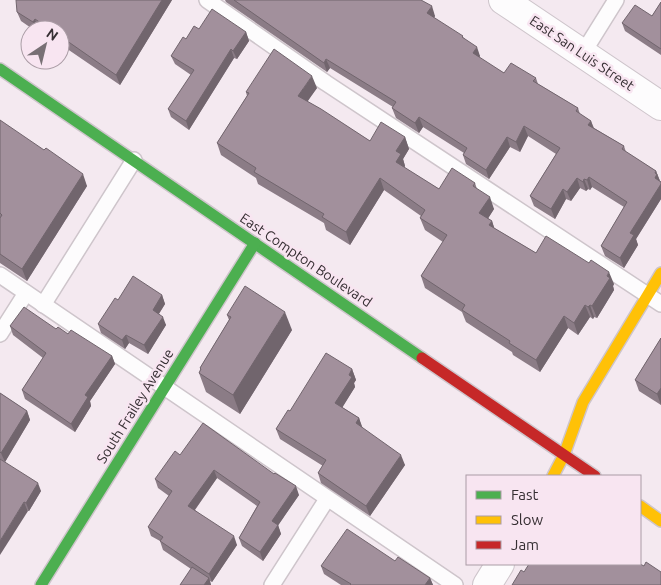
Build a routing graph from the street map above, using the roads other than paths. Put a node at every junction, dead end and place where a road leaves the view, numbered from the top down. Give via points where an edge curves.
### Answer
1 (207, 0) edge
2 (503, 0) edge
3 (616, 0) edge
4 (583, 54) junction
5 (0, 69) edge
6 (661, 106) edge
7 (134, 160) junction
8 (255, 243) junction
9 (661, 273) edge
10 (0, 275) edge
11 (26, 293) junction
12 (647, 294) junction
13 (661, 304) edge
14 (43, 305) junction
15 (0, 334) edge
16 (165, 387) junction
17 (564, 455) junction
18 (554, 475) edge
19 (594, 475) edge
20 (327, 498) junction
21 (641, 507) edge
22 (661, 520) edge
23 (499, 565) edge
24 (41, 585) edge
25 (272, 585) edge
26 (456, 585) edge
27 (487, 585) edge

1 - 12 lane
2 - 4 street, East San Luis Street
3 - 4 lane
4 - 6 street, East San Luis Street
5 - 7 main road, East Compton Boulevard
7 - 8 main road, East Compton Boulevard
7 - 14 lane
8 - 16 main road, South Frailey Avenue
8 - 17 main road, East Compton Boulevard
9 - 12 main road
10 - 11 lane
11 - 14 lane
11 - 15 lane
12 - 13 lane
12 - 17 main road via 583,402
14 - 16 lane
16 - 20 lane
16 - 24 main road, South Frailey Avenue
17 - 18 main road
17 - 19 main road, East Compton Boulevard
20 - 25 lane
20 - 26 lane
21 - 22 main road
23 - 27 street

